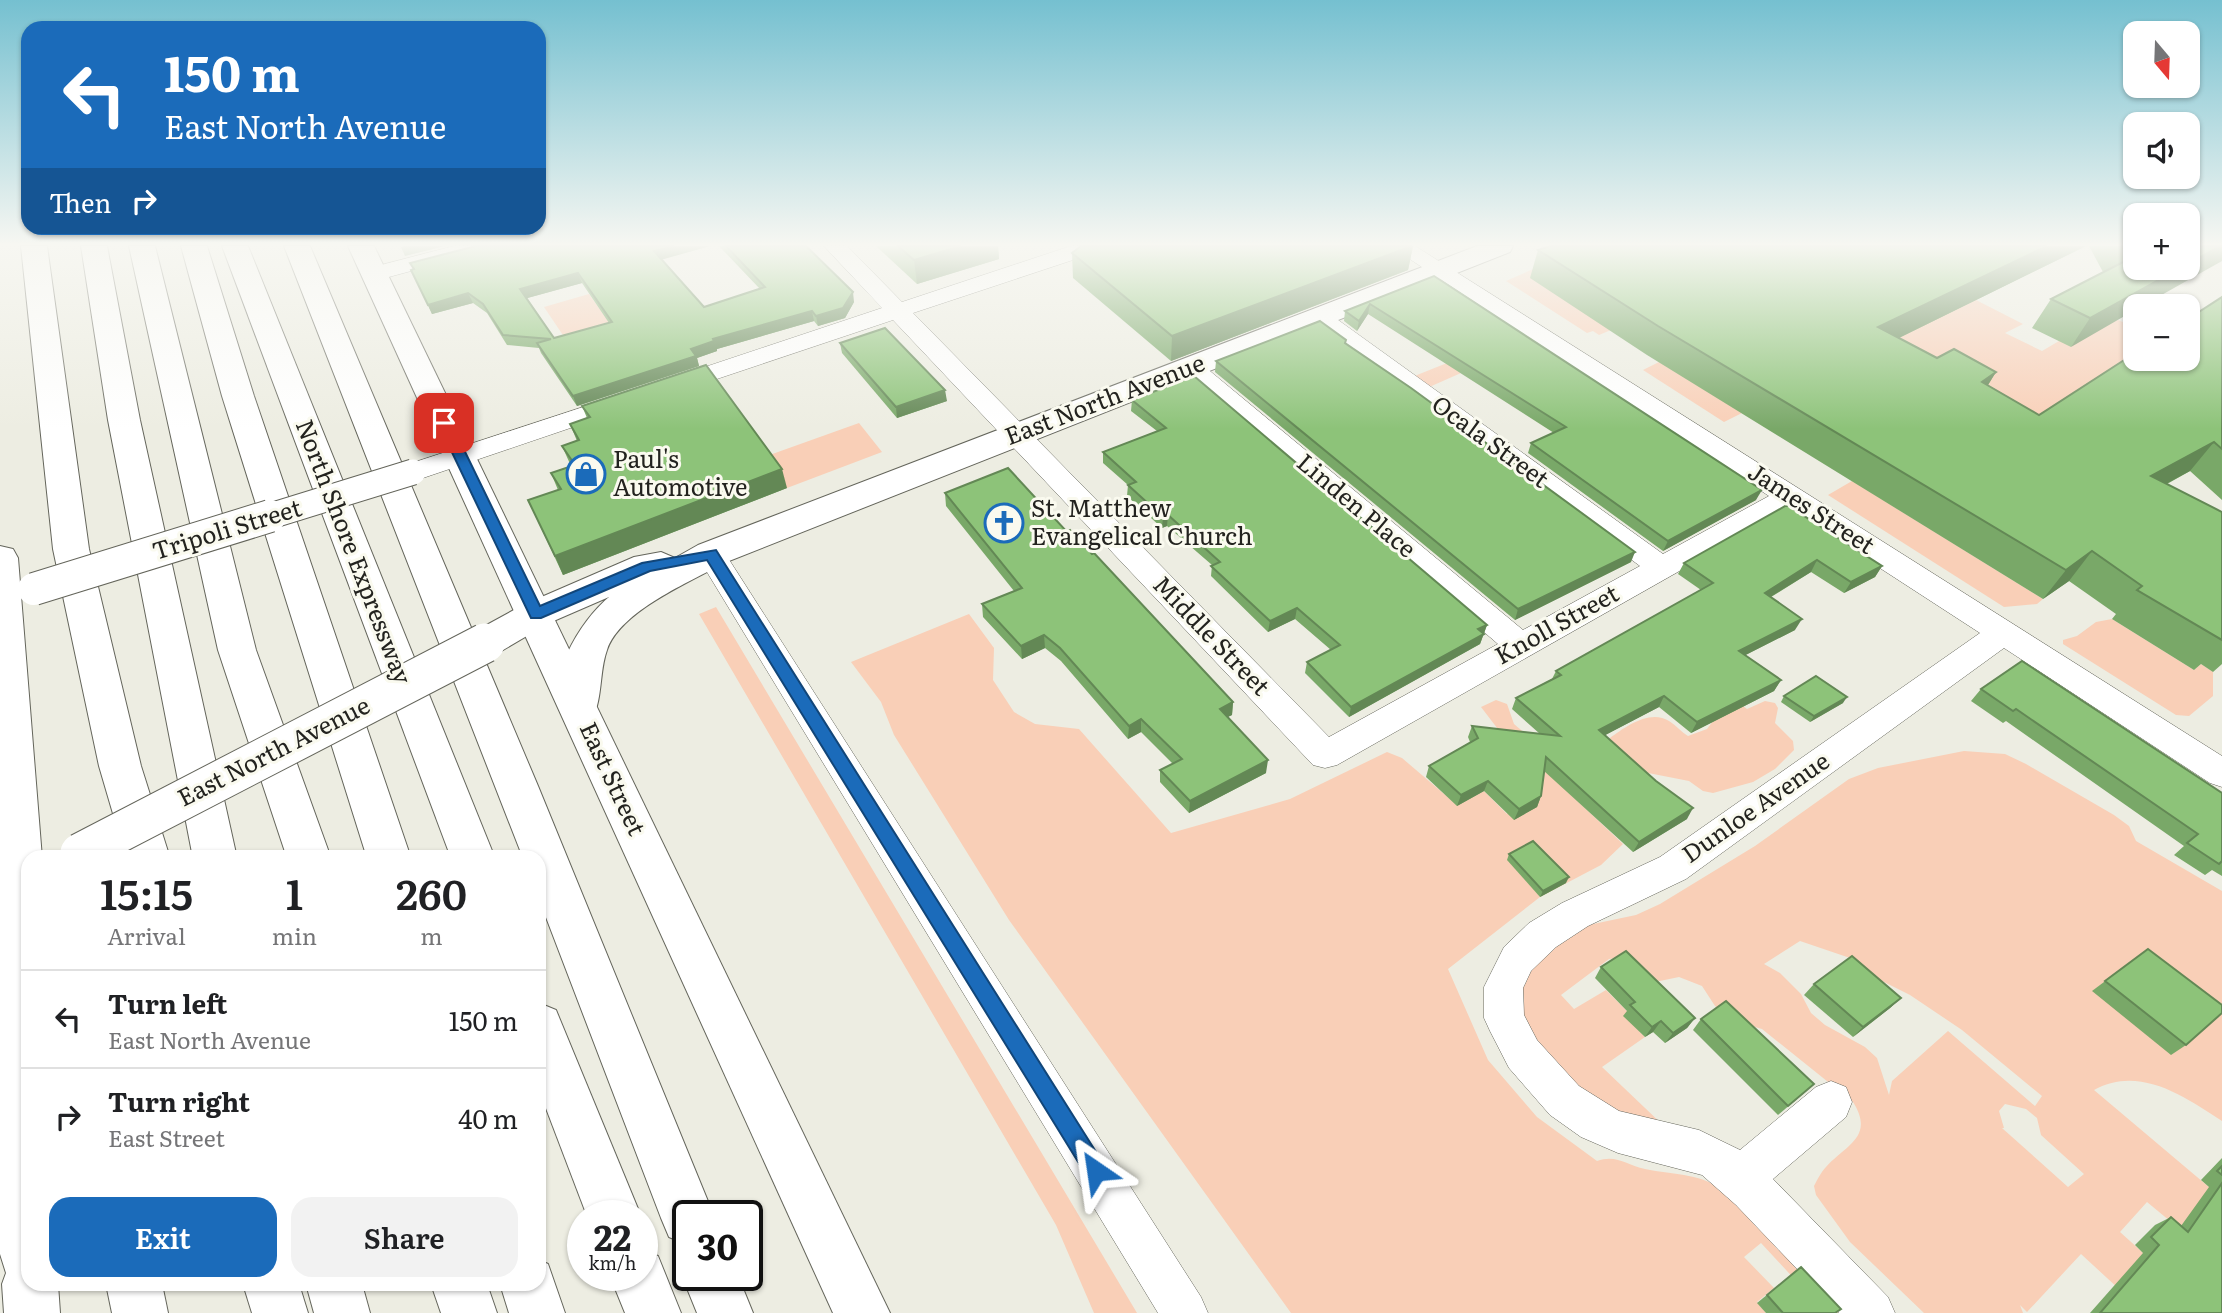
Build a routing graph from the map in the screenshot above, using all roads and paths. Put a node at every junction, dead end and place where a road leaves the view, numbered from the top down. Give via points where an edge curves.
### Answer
1 (41, 307) edge
2 (105, 307) edge
3 (156, 307) edge
4 (212, 307) edge
5 (259, 307) edge
6 (322, 307) edge
7 (389, 307) edge
8 (893, 307) edge
9 (908, 307) edge
10 (1343, 307) edge
11 (1496, 307) edge
12 (897, 311) junction
13 (1318, 317) junction
14 (1190, 367) junction
15 (1016, 434) junction
16 (460, 457) junction
17 (1790, 496) junction
18 (711, 554) junction
19 (0, 558) edge
20 (1661, 567) junction
21 (12, 597) edge
22 (536, 614) junction
23 (2003, 633) junction
24 (1521, 646) junction
25 (578, 708) junction
26 (1325, 755) joint
27 (2215, 760) edge
28 (85, 850) edge
29 (146, 850) edge
30 (213, 850) edge
31 (306, 850) edge
32 (386, 850) edge
33 (470, 850) edge
34 (542, 850) edge
35 (546, 859) edge
36 (20, 889) edge
37 (546, 1044) edge
38 (8, 1099) edge
39 (1830, 1102) dead end
40 (1741, 1178) junction
41 (608, 1200) edge
42 (681, 1200) edge
43 (21, 1203) edge
44 (30, 1291) edge
45 (135, 1291) edge
46 (273, 1291) edge
47 (336, 1291) edge
48 (461, 1291) edge
49 (530, 1291) edge
50 (644, 1291) edge
51 (716, 1291) edge
52 (32, 1313) edge
53 (140, 1313) edge
54 (280, 1313) edge
55 (342, 1313) edge
56 (469, 1313) edge
57 (537, 1313) edge
58 (653, 1313) edge
59 (725, 1313) edge
60 (862, 1313) edge
61 (1185, 1313) edge
62 (1872, 1313) edge

1 - 29 main road via 71,549 120,766
2 - 30 main road
3 - 31 main road via 237,650
4 - 32 main road
5 - 33 main road, North Shore Expressway
6 - 34 main road
7 - 16 main road, East Street
8 - 12 street, Middle Street
9 - 12 street, Tripoli Street
10 - 13 main road, East North Avenue
11 - 17 street, James Street
12 - 15 street, Middle Street
12 - 16 street, Tripoli Street
13 - 14 main road, East North Avenue
13 - 20 street, Ocala Street
14 - 15 main road, East North Avenue
14 - 24 street, Linden Place
15 - 18 main road, East North Avenue
15 - 26 street, Middle Street
16 - 21 street, Tripoli Street, bridge
16 - 22 main road, East Street
17 - 20 street, Knoll Street
17 - 23 street, James Street
18 - 22 main road, East North Avenue via 647,566
18 - 25 main road, East North Avenue via 639,596 602,626 583,664
18 - 61 street
19 - 21 main road
20 - 24 street, Knoll Street
21 - 36 main road
22 - 25 main road, East Street
22 - 28 main road, East North Avenue, bridge
23 - 27 street, James Street
23 - 40 street, Dunloe Avenue via 1673,867 1548,930 1522,951 1508,974 1500,1005 1508,1031 1545,1082 1567,1102 1615,1131 1703,1153
24 - 26 street, Knoll Street
25 - 60 main road, East Street
35 - 42 main road
36 - 38 main road
37 - 41 main road
38 - 43 main road
39 - 40 street
40 - 62 street
44 - 52 main road
45 - 53 main road
46 - 54 main road
47 - 55 main road
48 - 56 main road
49 - 57 main road
50 - 58 main road
51 - 59 main road

